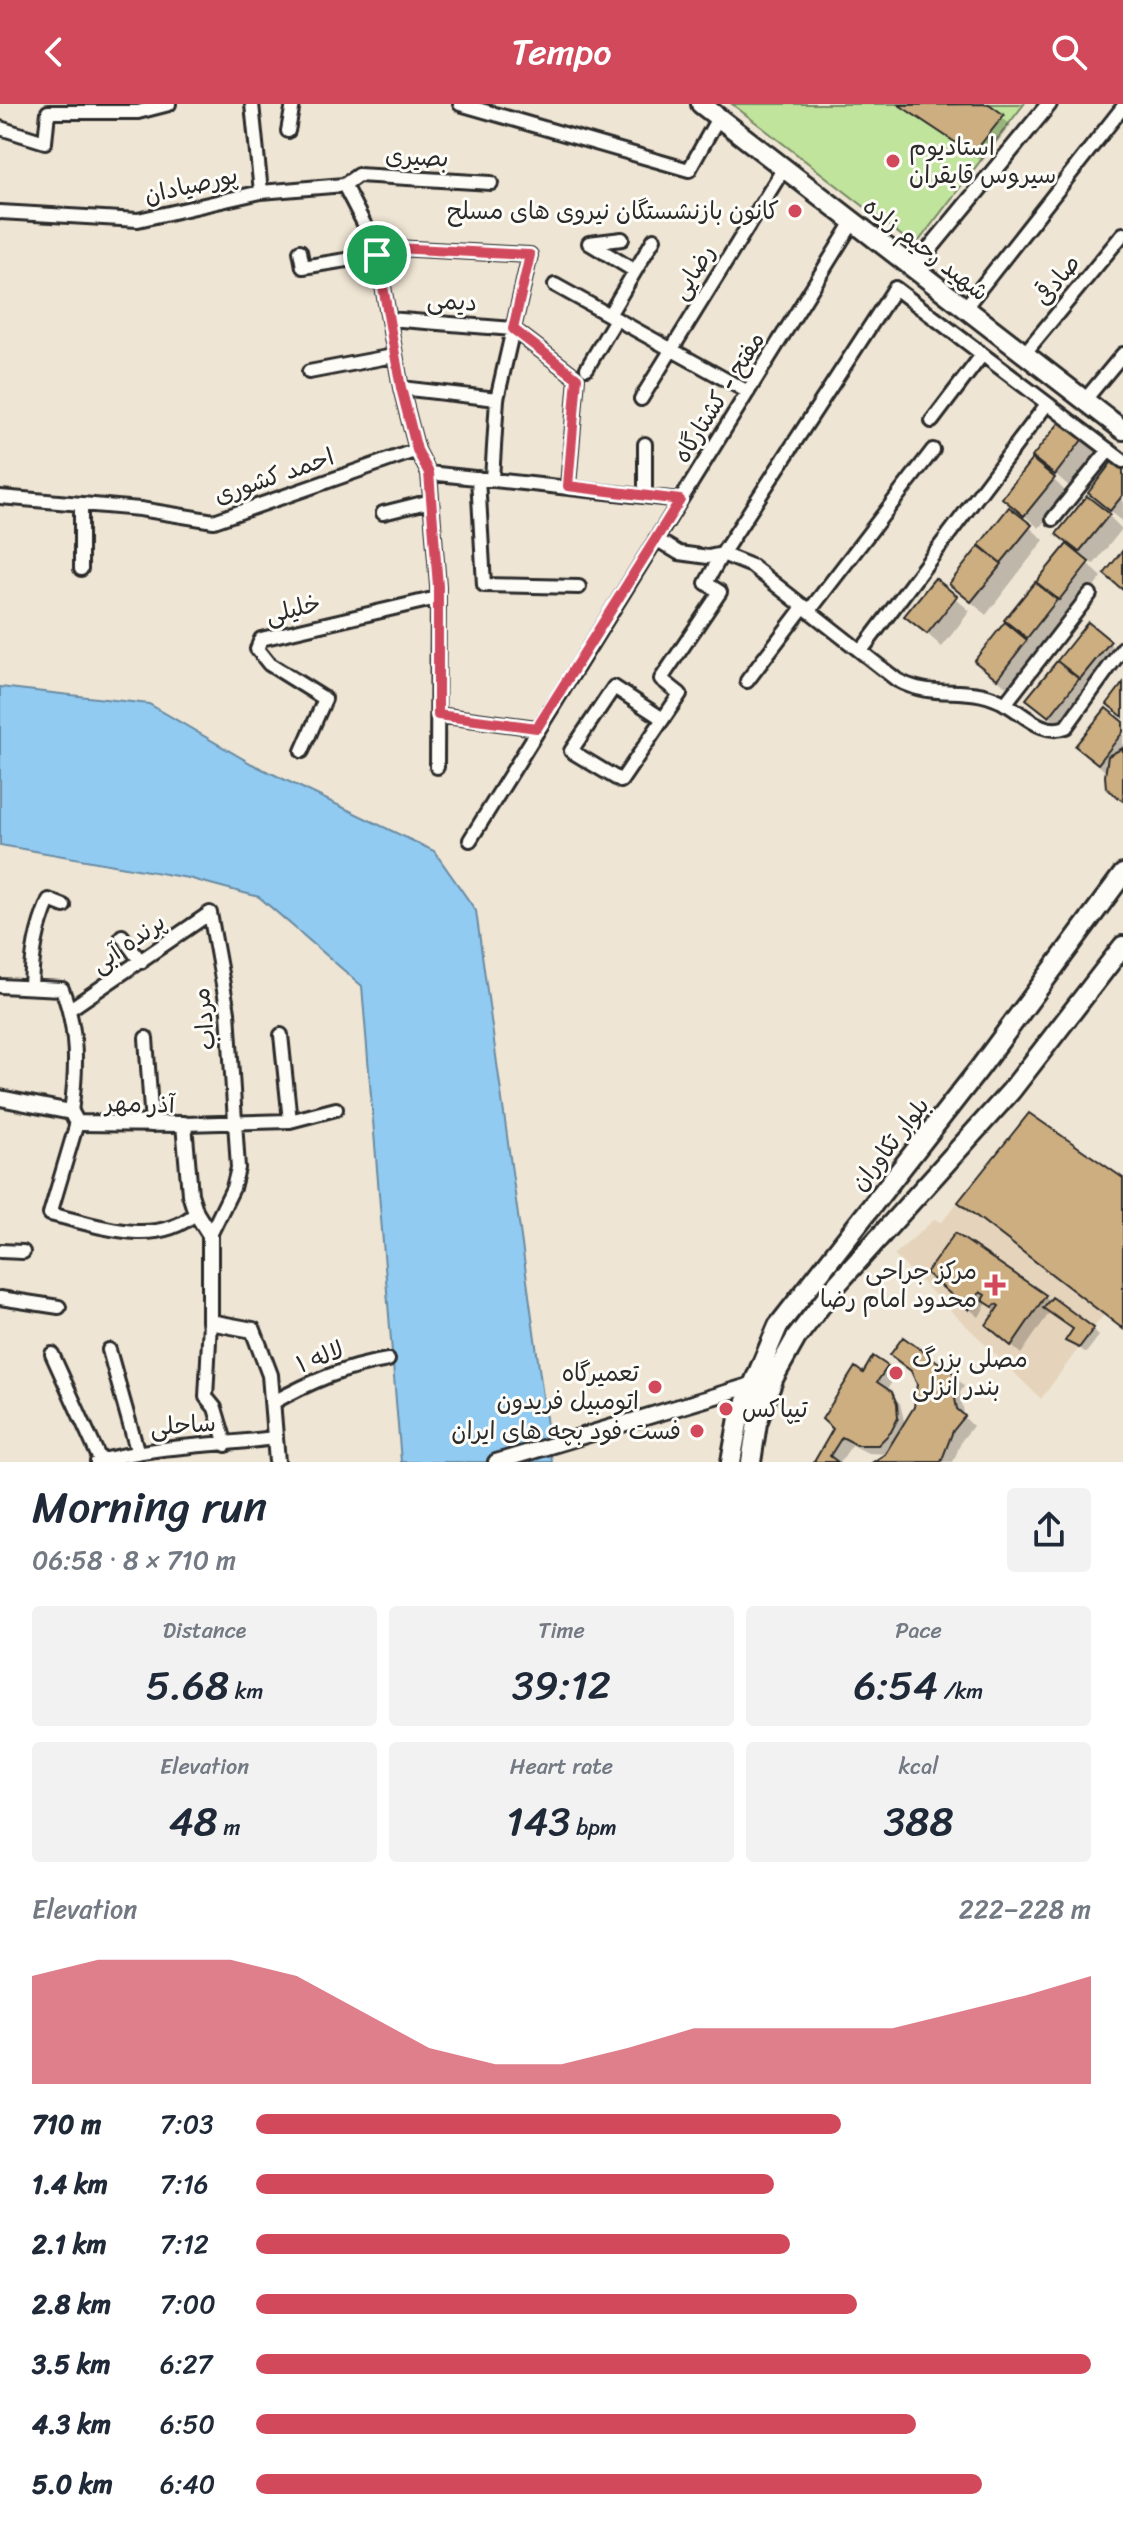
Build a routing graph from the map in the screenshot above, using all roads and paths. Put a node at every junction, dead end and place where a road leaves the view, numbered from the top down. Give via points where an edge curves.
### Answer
1 (169, 104) edge
2 (252, 104) edge
3 (293, 104) edge
4 (460, 104) edge
5 (701, 104) edge
6 (1049, 104) edge
7 (1123, 107) edge
8 (499, 109) edge
9 (718, 118) junction
10 (0, 128) edge
11 (288, 131) dead end
12 (784, 168) junction
13 (491, 183) dead end
14 (344, 185) junction
15 (261, 192) junction
16 (0, 212) edge
17 (853, 222) junction
18 (1123, 234) edge
19 (622, 239) dead end
20 (654, 239) dead end
21 (300, 251) dead end
22 (376, 251) junction
23 (913, 269) junction
24 (635, 271) junction
25 (555, 285) dead end
26 (964, 309) junction
27 (613, 317) junction
28 (389, 319) junction
29 (513, 329) junction
30 (671, 349) junction
31 (1024, 354) junction
32 (1123, 354) edge
33 (982, 355) junction
34 (393, 356) junction
35 (587, 368) dead end
36 (309, 372) dead end
37 (401, 388) junction
38 (748, 392) junction
39 (497, 399) junction
40 (641, 399) dead end
41 (1084, 401) junction
42 (1047, 404) junction
43 (932, 421) dead end
44 (1123, 430) edge
45 (645, 444) dead end
46 (417, 450) junction
47 (933, 450) dead end
48 (1109, 450) junction
49 (1123, 461) edge
50 (429, 473) junction
51 (478, 478) junction
52 (492, 479) junction
53 (568, 486) junction
54 (645, 495) junction
55 (0, 497) edge
56 (680, 500) junction
57 (431, 501) junction
58 (81, 504) junction
59 (383, 513) dead end
60 (1053, 519) dead end
61 (656, 539) junction
62 (722, 554) junction
63 (81, 569) dead end
64 (579, 587) dead end
65 (1090, 594) dead end
66 (437, 598) junction
67 (807, 608) junction
68 (1123, 648) edge
69 (861, 651) junction
70 (747, 681) dead end
71 (1005, 704) junction
72 (438, 715) junction
73 (663, 719) junction
74 (537, 728) junction
75 (302, 751) dead end
76 (437, 767) dead end
77 (470, 840) dead end
78 (1123, 874) edge
79 (1115, 890) edge
80 (64, 906) dead end
81 (210, 913) joint
82 (122, 936) dead end
83 (1123, 946) edge
84 (141, 962) junction
85 (0, 986) edge
86 (31, 987) junction
87 (70, 1009) junction
88 (281, 1035) dead end
89 (146, 1038) dead end
90 (0, 1098) edge
91 (336, 1109) dead end
92 (74, 1118) junction
93 (290, 1121) junction
94 (233, 1123) junction
95 (184, 1124) junction
96 (152, 1125) junction
97 (196, 1213) junction
98 (210, 1235) junction
99 (0, 1251) edge
100 (23, 1252) dead end
101 (0, 1298) edge
102 (59, 1307) dead end
103 (210, 1322) junction
104 (109, 1350) dead end
105 (52, 1354) dead end
106 (388, 1360) dead end
107 (752, 1385) junction
108 (272, 1403) junction
109 (274, 1438) junction
110 (226, 1445) junction
111 (137, 1450) junction
112 (100, 1462) edge
113 (277, 1462) edge
114 (496, 1462) edge
115 (731, 1462) edge
116 (751, 1462) edge

1 - 10 street via 138,112 48,112 45,142
2 - 15 street
3 - 11 street
4 - 8 street
5 - 9 main road, شهید رحیم زاده
6 - 23 street
7 - 26 street
8 - 9 street via 689,170
9 - 12 main road, شهید رحیم زاده
12 - 17 main road, شهید رحیم زاده
12 - 30 street, رضایی
13 - 14 street, بصیری via 358,175
14 - 15 street, پورصیادان
14 - 22 street
15 - 16 street, پورصیادان via 138,220
17 - 23 main road, شهید رحیم زاده
17 - 38 street, مفتح - کشتارگاه
18 - 31 street, صادقی
19 - 24 street via 589,243
20 - 24 street
21 - 22 street via 303,267
22 - 28 street
22 - 29 street via 530,255
23 - 26 main road, شهید رحیم زاده
24 - 27 street
25 - 27 street
26 - 31 main road, شهید رحیم زاده
27 - 30 street
27 - 35 street
28 - 29 street, دیمی
28 - 34 street
29 - 39 street
29 - 53 street via 577,378
30 - 38 street
30 - 40 street, رضایی
31 - 41 main road, شهید رحیم زاده
32 - 41 street
33 - 42 street
33 - 43 street
33 - 62 street via 895,288
34 - 36 street
34 - 37 street
37 - 39 street
37 - 46 street
38 - 56 street, مفتح - کشتارگاه
39 - 52 street
41 - 44 main road, شهید رحیم زاده
42 - 48 street
42 - 69 street
45 - 54 street
46 - 50 street
46 - 58 street, احمد کشوری via 214,521
47 - 67 street
48 - 49 street
48 - 60 street
50 - 51 street
50 - 57 street
51 - 52 street
51 - 64 street via 484,585
52 - 53 street
53 - 54 street
54 - 56 street
55 - 58 street, احمد کشوری
56 - 61 street, مفتح - کشتارگاه
57 - 59 street
57 - 66 street
58 - 63 street
61 - 62 street via 679,553
61 - 74 street, مفتح - کشتارگاه
62 - 67 street via 752,566
62 - 73 street via 706,583 720,592 661,679 680,694
65 - 71 street
66 - 72 street
66 - 75 street, خلیلی via 261,639 257,649 269,664 325,699
67 - 69 street
67 - 70 street
68 - 71 street via 1066,727 1045,729
69 - 71 street via 917,691 986,696
72 - 74 street
72 - 76 street
73 - 73 street via 621,781 571,751 614,687
74 - 77 street, مفتح - کشتارگاه
78 - 79 main road, بلوار تکاوران
79 - 107 main road, بلوار تکاوران via 778,1326
80 - 86 street via 49,900 38,926
81 - 84 street, پرنده آبی
81 - 94 street, مرداب via 228,1012
82 - 84 street
83 - 116 main road via 1011,1091 838,1283 796,1338 757,1423
84 - 87 street, پرنده آبی
85 - 86 street
86 - 87 street via 62,989
87 - 92 street via 77,1065
88 - 93 street
89 - 96 street
90 - 92 street, آذر مهر
91 - 93 street
92 - 96 street, آذر مهر
92 - 97 street via 50,1214 146,1233 182,1225
93 - 94 street
94 - 95 street
94 - 98 street, مرداب via 238,1168
95 - 96 street, آذر مهر
95 - 97 street, آذر مهر
97 - 98 street, آذر مهر
98 - 103 street
99 - 100 street
101 - 102 street
103 - 108 street via 253,1330 270,1375
103 - 110 street via 206,1397 215,1408
104 - 111 street
105 - 112 street
106 - 108 street, لاله ۱ via 317,1378
107 - 114 street
107 - 115 main road, بلوار تکاوران
108 - 109 street
109 - 110 street, ساحلی
109 - 113 street
110 - 111 street, ساحلی
111 - 112 street, ساحلی

